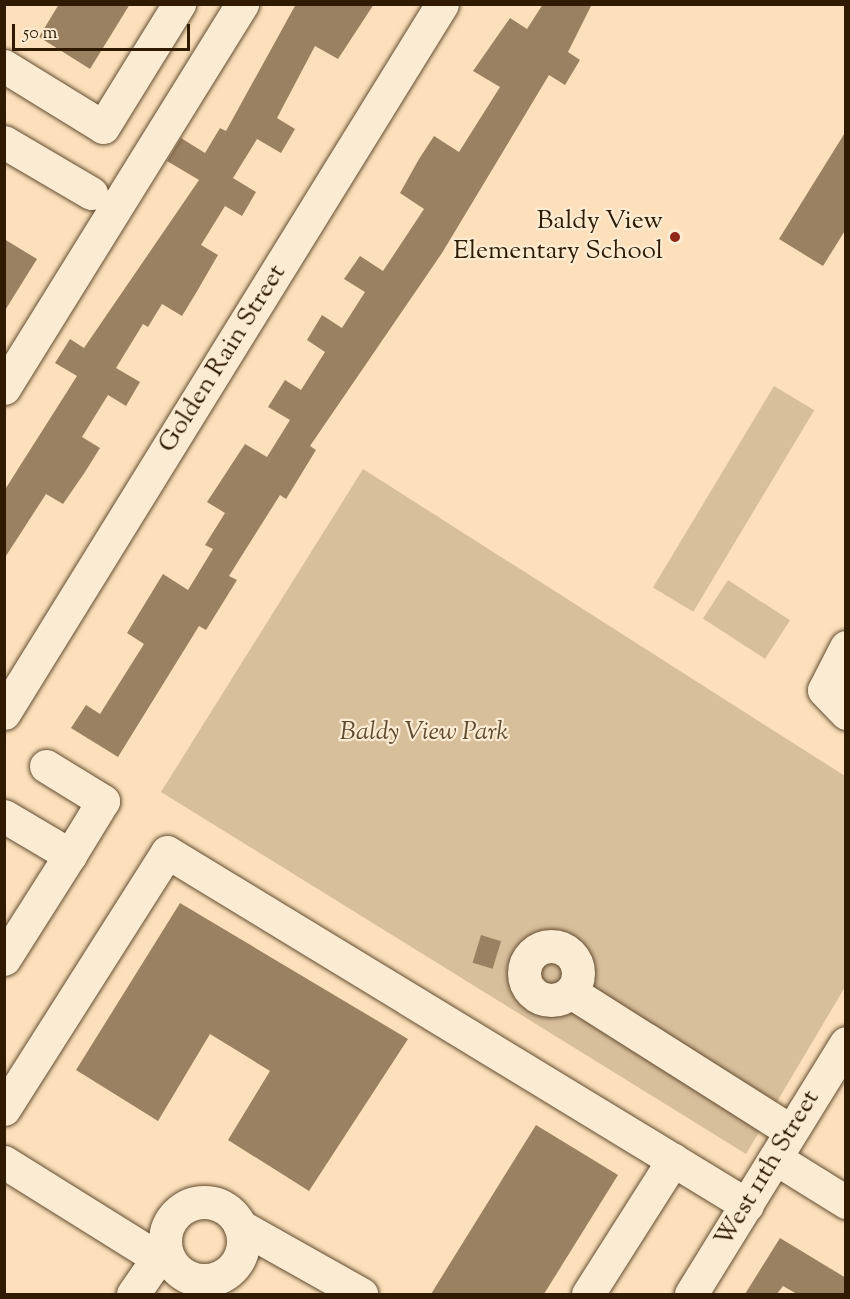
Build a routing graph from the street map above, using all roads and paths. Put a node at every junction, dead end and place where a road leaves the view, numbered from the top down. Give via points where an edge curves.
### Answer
1 (179, 4) edge
2 (242, 4) edge
3 (442, 4) edge
4 (4, 66) edge
5 (4, 142) edge
6 (91, 192) dead end
7 (4, 388) edge
8 (846, 647) edge
9 (4, 713) edge
10 (846, 713) edge
11 (46, 766) dead end
12 (4, 816) edge
13 (70, 855) junction
14 (4, 959) edge
15 (571, 992) dead end
16 (846, 1043) edge
17 (4, 1109) edge
18 (783, 1145) junction
19 (673, 1160) junction
20 (4, 1162) edge
21 (846, 1203) edge
22 (747, 1205) junction
23 (240, 1226) junction
24 (161, 1252) junction
25 (218, 1290) edge
26 (133, 1294) edge
27 (361, 1294) edge
28 (588, 1294) edge
29 (691, 1294) edge

1 - 4 street via 103,127
2 - 7 street
3 - 9 street, Golden Rain Street
5 - 6 street
8 - 10 street via 824,690
11 - 13 street via 103,801
12 - 13 street
13 - 14 street
15 - 18 street
16 - 18 street, West 11th Street
17 - 19 street via 167,852
18 - 21 street
18 - 22 street, West 11th Street
19 - 22 street
19 - 28 street
20 - 24 street
22 - 29 street, West 11th Street
23 - 24 street via 212,1203 185,1195
23 - 25 street via 236,1263
23 - 27 street
24 - 25 street via 184,1275
24 - 26 street

